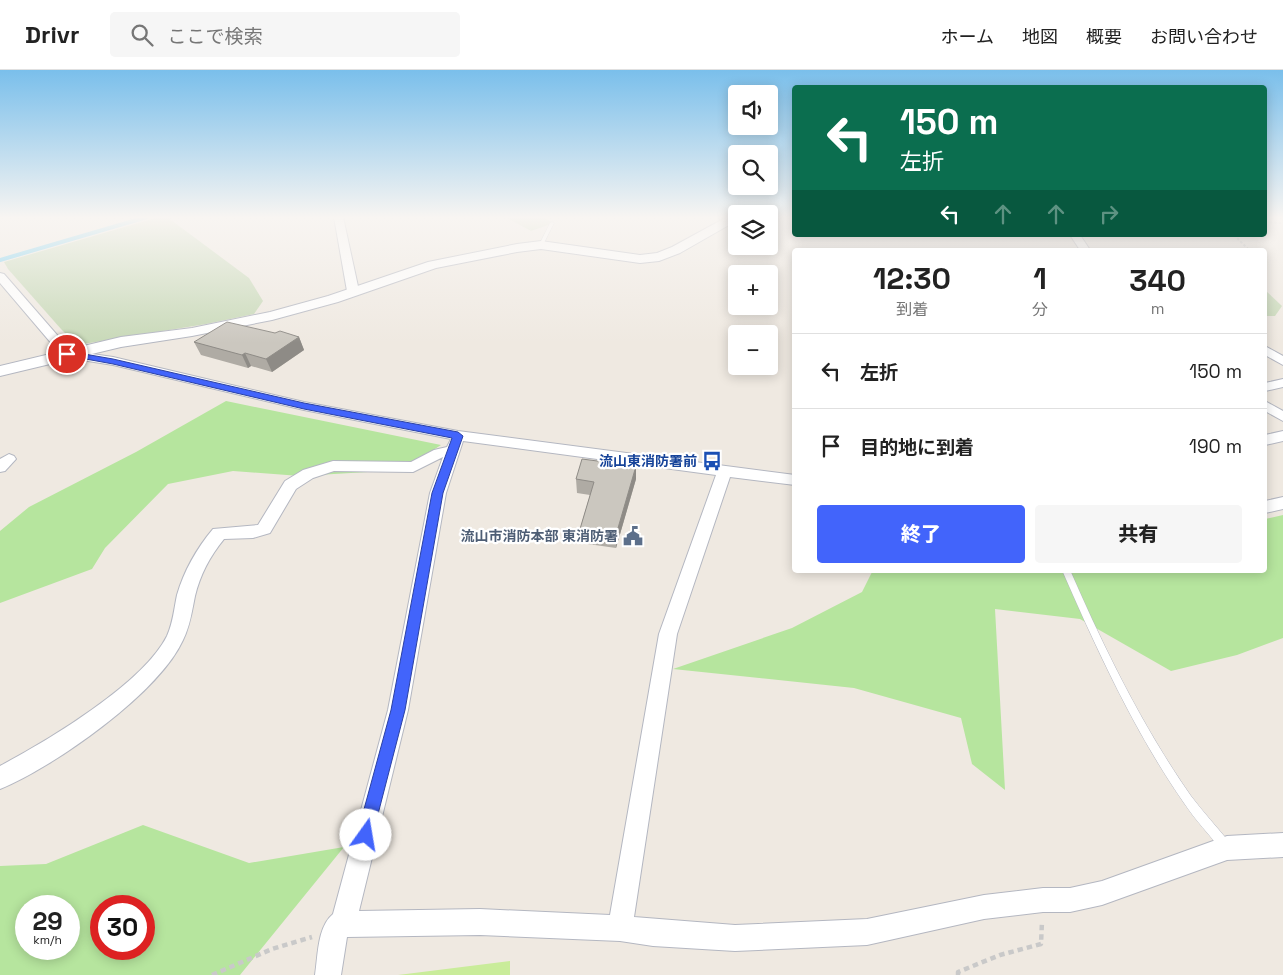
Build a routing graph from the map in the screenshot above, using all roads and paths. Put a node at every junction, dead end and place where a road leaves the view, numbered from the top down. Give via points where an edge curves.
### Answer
1 (347, 259) edge
2 (464, 259) edge
3 (0, 276) edge
4 (353, 291) junction
5 (1267, 351) edge
6 (67, 354) junction
7 (1283, 361) edge
8 (0, 371) edge
9 (1283, 383) edge
10 (1267, 387) edge
11 (1267, 406) edge
12 (1283, 417) edge
13 (1283, 436) edge
14 (1267, 440) edge
15 (456, 443) junction
16 (725, 470) junction
17 (792, 480) edge
18 (1283, 503) edge
19 (1267, 507) edge
20 (1067, 573) edge
21 (0, 778) edge
22 (1283, 845) edge
23 (1227, 848) junction
24 (1043, 900) junction
25 (339, 926) junction
26 (620, 928) junction
27 (212, 975) edge
28 (328, 975) edge
29 (958, 975) edge

1 - 4 street
2 - 4 street via 433,265
3 - 6 street
4 - 6 street via 272,316
5 - 7 street
6 - 8 street
6 - 15 street via 113,361
9 - 10 street
11 - 12 street
13 - 14 street
15 - 16 street
15 - 21 street via 413,467 333,466 308,474 290,485 264,529 219,533 194,572 173,642 152,669 132,689 60,742
15 - 25 street via 438,493 398,710
16 - 17 street
16 - 26 street via 668,634
18 - 19 street
20 - 23 lane via 1093,634 1183,794
22 - 23 street
23 - 24 street via 1102,893 1070,900
24 - 26 street via 984,907 867,932 735,938
24 - 29 path via 1041,944 1000,955 958,972
25 - 26 street via 480,922
25 - 27 path via 272,949
25 - 28 street

